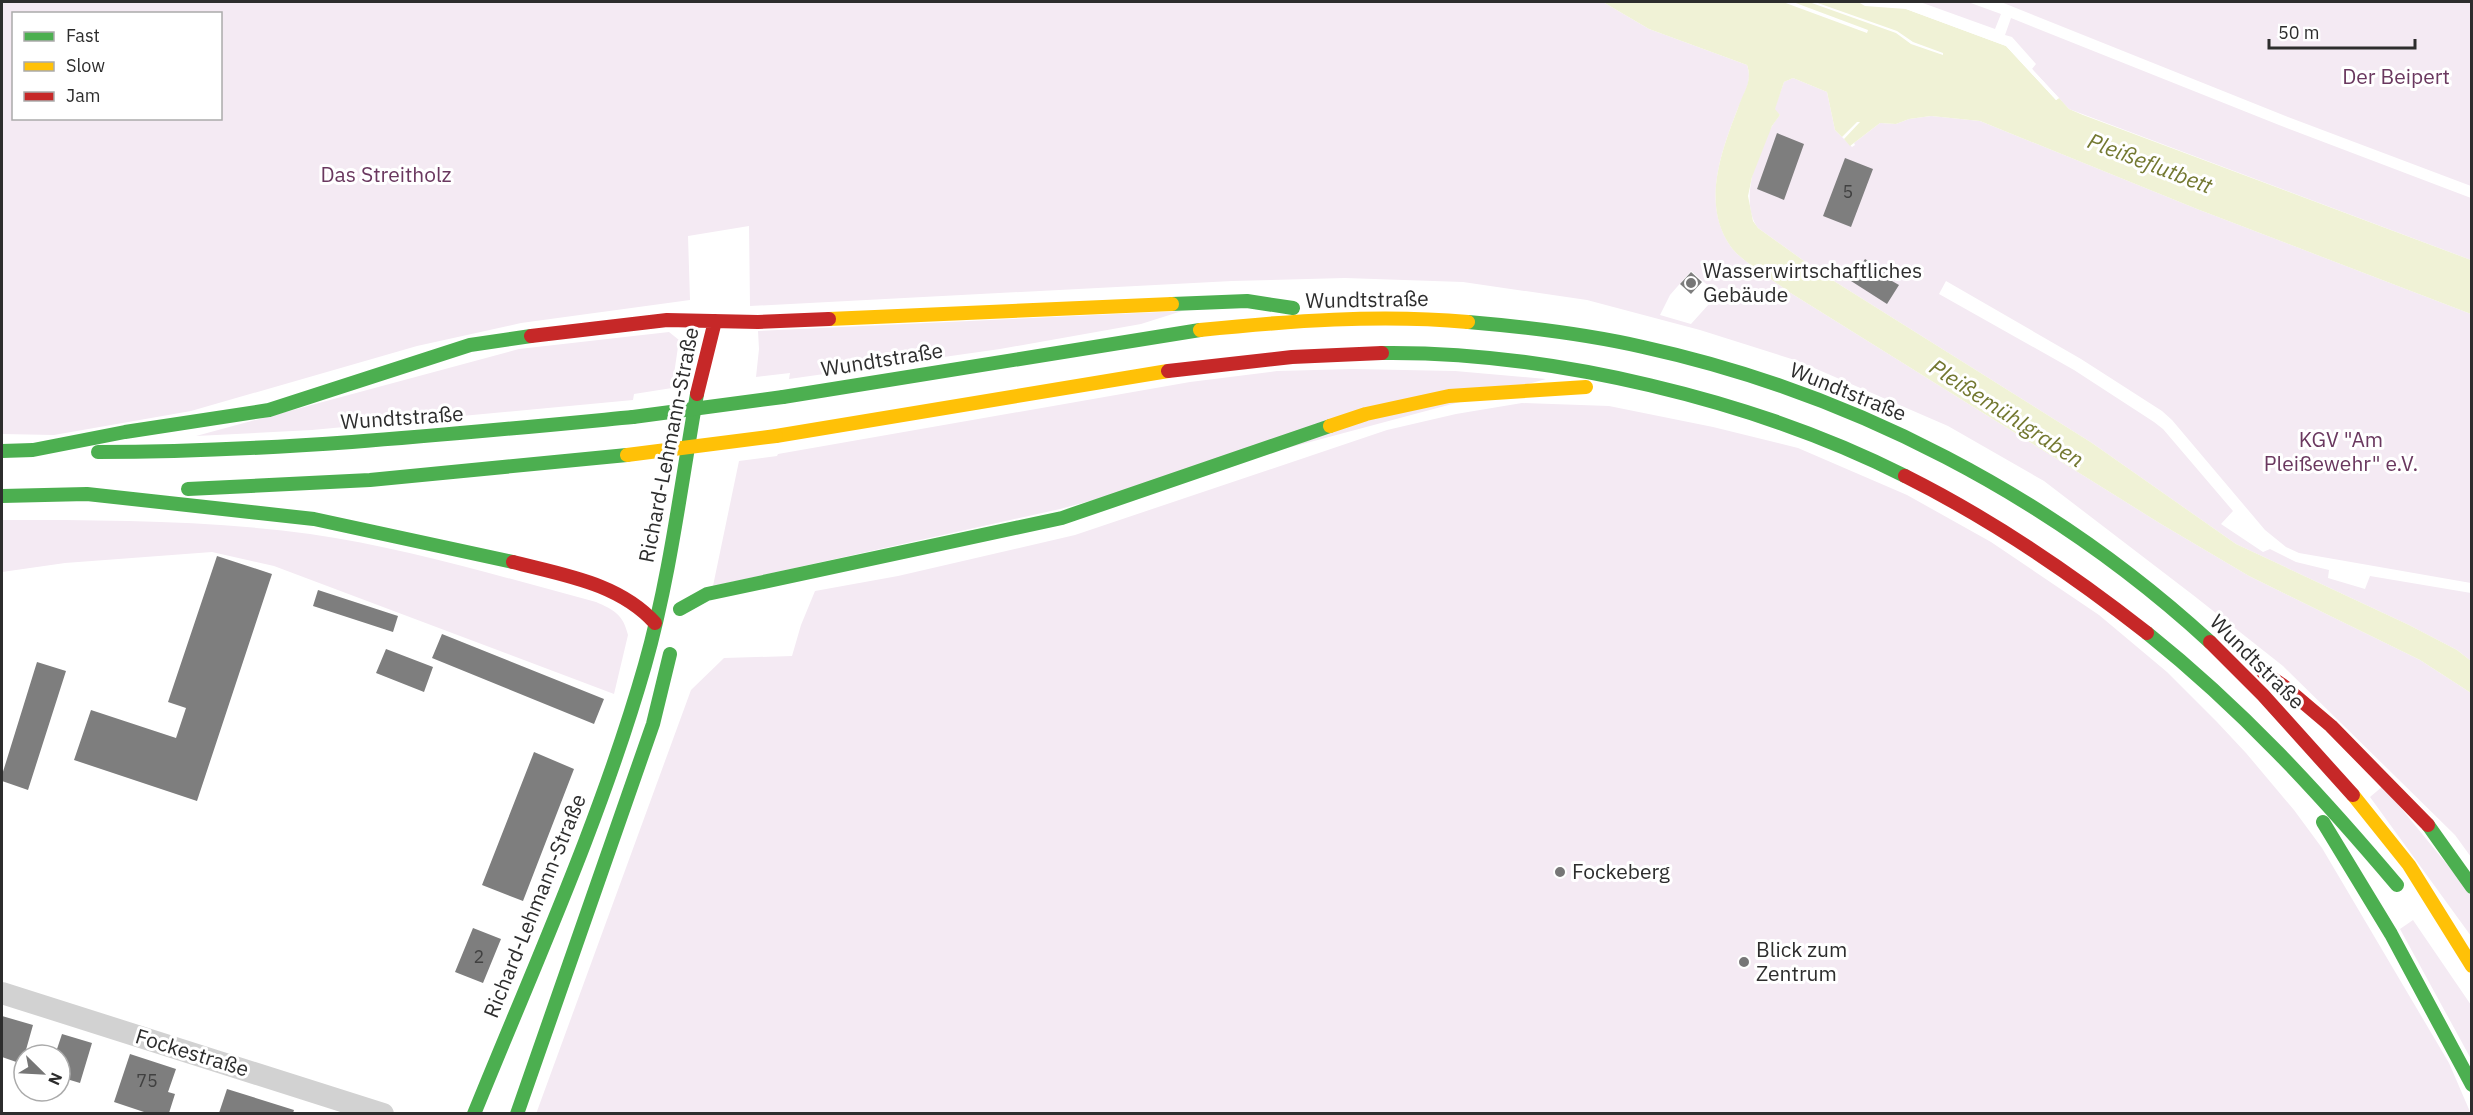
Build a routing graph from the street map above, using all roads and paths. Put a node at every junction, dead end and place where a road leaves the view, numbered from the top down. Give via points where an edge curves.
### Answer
1 (1373, 318) junction
2 (715, 321) junction
3 (722, 352) dead end
4 (1644, 385) junction
5 (721, 390) dead end
6 (33, 450) junction
7 (2, 451) edge
8 (708, 460) dead end
9 (87, 494) junction
10 (2, 496) edge
11 (685, 587) dead end
12 (2171, 607) junction
13 (655, 624) junction
14 (672, 642) dead end
15 (2278, 749) junction
16 (2472, 887) edge
17 (2403, 892) dead end
18 (2438, 937) dead end
19 (2472, 966) edge
20 (2472, 981) edge
21 (2, 993) edge
22 (2472, 1085) edge
23 (382, 1113) edge
24 (474, 1113) edge
25 (517, 1113) edge

1 - 2 main road via 1246,301
1 - 6 main road, Wundtstraße, bridge via 1198,330 783,397 483,433 164,452
1 - 12 main road, Wundtstraße via 1449,320 1572,333 1690,358 1804,394 1942,455 2027,504
2 - 3 main road, Richard-Lehmann-Straße
2 - 6 main road via 667,320 470,345 269,410
2 - 13 main road, Richard-Lehmann-Straße via 698,389
4 - 9 main road, bridge via 1548,366 1387,353 1225,362 776,436 627,455 370,480
4 - 11 main road via 1449,396 1365,414 1062,518 707,594 679,615
4 - 15 main road via 1789,427 1921,483 2025,544 2154,639
5 - 8 main road, Richard-Lehmann-Straße
6 - 7 main road
9 - 10 main road
9 - 13 main road via 314,519 487,555 591,583 628,599
12 - 16 main road via 2308,706 2382,775 2424,821
12 - 19 main road, Wundtstraße via 2267,698 2364,807 2419,879
13 - 24 main road, Richard-Lehmann-Straße via 595,816
14 - 25 main road via 653,724
15 - 17 main road
15 - 22 main road via 2391,934
18 - 20 main road
21 - 23 street, Fockestraße

